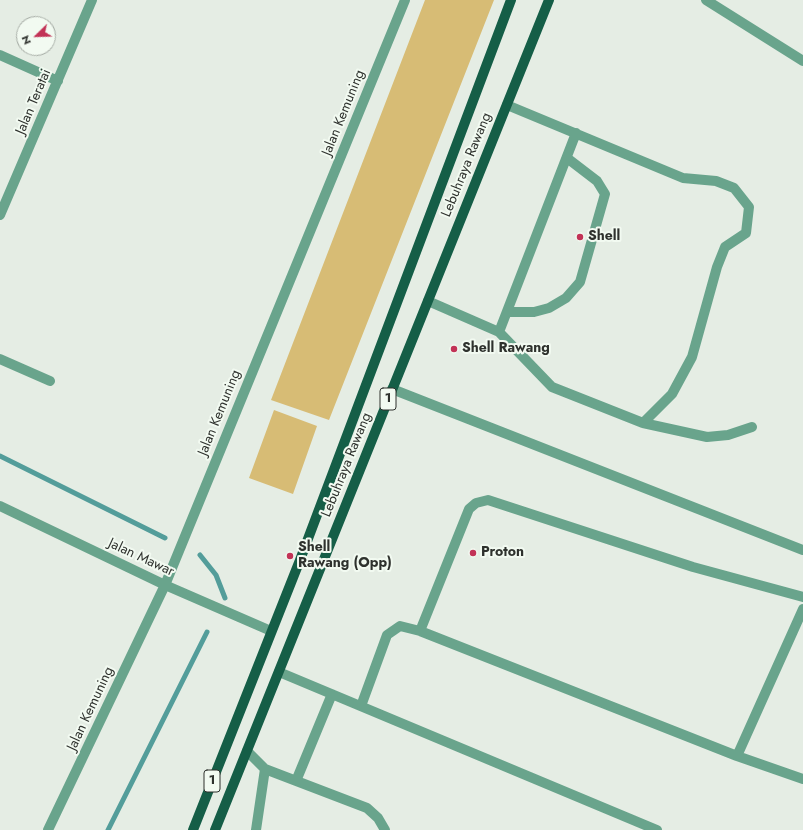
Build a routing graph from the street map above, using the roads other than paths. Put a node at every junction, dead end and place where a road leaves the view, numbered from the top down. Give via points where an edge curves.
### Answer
1 (92, 0) edge
2 (405, 0) edge
3 (511, 0) edge
4 (549, 0) edge
5 (706, 0) edge
6 (0, 55) edge
7 (803, 61) edge
8 (58, 81) junction
9 (507, 105) junction
10 (576, 133) junction
11 (567, 158) junction
12 (0, 214) edge
13 (428, 301) junction
14 (507, 312) junction
15 (499, 332) junction
16 (0, 358) edge
17 (50, 381) dead end
18 (392, 389) junction
19 (643, 423) junction
20 (752, 427) dead end
21 (0, 506) edge
22 (803, 550) edge
23 (165, 585) junction
24 (803, 597) edge
25 (803, 609) edge
26 (271, 631) junction
27 (420, 631) junction
28 (279, 672) junction
29 (332, 694) junction
30 (361, 706) junction
31 (247, 751) junction
32 (737, 756) junction
33 (265, 769) junction
34 (803, 779) edge
35 (296, 781) junction
36 (48, 830) edge
37 (192, 830) edge
38 (215, 830) edge
39 (256, 830) edge
40 (385, 830) edge
41 (657, 830) edge

1 - 8 street, Jalan Teratai
2 - 23 street, Jalan Kemuning
3 - 26 main road, Lebuhraya Rawang / 1
4 - 9 main road, Lebuhraya Rawang / 1
5 - 7 street
6 - 8 street
8 - 12 street, Jalan Teratai
9 - 10 street
9 - 13 main road, Lebuhraya Rawang / 1
10 - 11 street
10 - 19 street via 683,178 716,181 734,188 749,207 746,233 725,247 717,267 692,356 672,394
11 - 14 street
11 - 14 street via 597,181 605,194 580,282 566,298 549,308 534,312
13 - 15 street
13 - 18 main road, Lebuhraya Rawang / 1
14 - 15 street
15 - 19 street via 552,386
16 - 17 street
18 - 22 street
18 - 28 main road, Lebuhraya Rawang / 1
19 - 20 street via 707,437 728,435
21 - 23 street, Jalan Mawar
23 - 26 street, Jalan Mawar
23 - 36 street, Jalan Kemuning
24 - 27 street via 693,567 488,500 476,503 469,509
25 - 32 street
26 - 37 main road, Lebuhraya Rawang / 1
27 - 30 street via 400,626 387,634
27 - 32 street
28 - 29 street
28 - 31 main road, Lebuhraya Rawang / 1
29 - 30 street
29 - 35 street
30 - 41 street
31 - 33 street
31 - 38 main road, Lebuhraya Rawang / 1
32 - 34 street
33 - 35 street
33 - 39 street
35 - 40 street via 367,808 378,818

